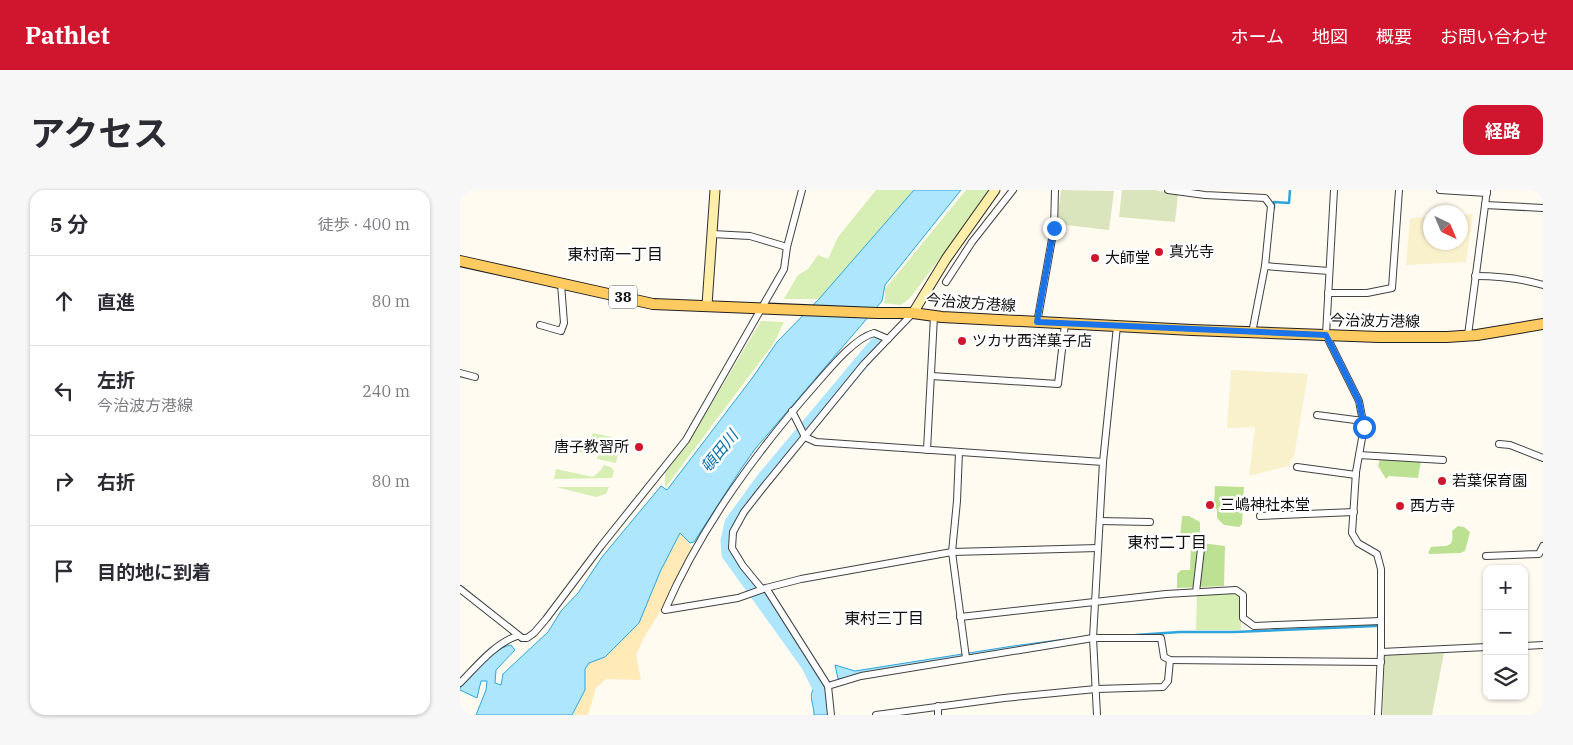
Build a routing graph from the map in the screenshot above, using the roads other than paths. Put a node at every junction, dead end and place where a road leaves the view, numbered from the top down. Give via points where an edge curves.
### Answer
1 (715, 190) edge
2 (802, 190) edge
3 (995, 190) edge
4 (1013, 190) edge
5 (1055, 190) edge
6 (1168, 190) edge
7 (1334, 190) edge
8 (1400, 190) edge
9 (1440, 190) edge
10 (1487, 192) edge
11 (1213, 193) edge
12 (1485, 205) junction
13 (1543, 208) edge
14 (712, 234) junction
15 (787, 247) junction
16 (460, 261) edge
17 (1265, 266) junction
18 (1329, 271) junction
19 (1475, 276) junction
20 (946, 282) dead end
21 (561, 284) junction
22 (1543, 285) edge
23 (1328, 293) junction
24 (707, 305) junction
25 (763, 309) junction
26 (913, 313) junction
27 (934, 316) junction
28 (1037, 322) junction
29 (1065, 324) junction
30 (1543, 324) edge
31 (540, 325) dead end
32 (1116, 326) junction
33 (1252, 333) junction
34 (1326, 335) junction
35 (1468, 335) junction
36 (888, 339) junction
37 (460, 373) edge
38 (931, 376) junction
39 (475, 378) dead end
40 (792, 411) junction
41 (1317, 415) dead end
42 (1363, 421) junction
43 (804, 437) junction
44 (1499, 444) dead end
45 (927, 450) junction
46 (959, 452) junction
47 (1359, 454) junction
48 (1543, 458) edge
49 (1443, 460) dead end
50 (1103, 462) junction
51 (1297, 467) dead end
52 (1356, 475) junction
53 (1354, 512) junction
54 (1260, 516) dead end
55 (1100, 521) junction
56 (1150, 522) dead end
57 (1543, 546) edge
58 (1098, 548) junction
59 (1201, 549) dead end
60 (952, 552) junction
61 (1486, 556) dead end
62 (460, 589) edge
63 (764, 589) junction
64 (1196, 592) junction
65 (1095, 602) junction
66 (960, 616) junction
67 (1381, 621) junction
68 (517, 636) junction
69 (1094, 638) junction
70 (1543, 645) edge
71 (1528, 646) edge
72 (1483, 647) edge
73 (1381, 652) junction
74 (966, 658) junction
75 (1170, 660) junction
76 (1380, 662) junction
77 (460, 683) edge
78 (828, 686) junction
79 (1096, 689) junction
80 (938, 706) junction
81 (831, 715) edge
82 (876, 715) edge
83 (938, 715) edge
84 (1097, 715) edge
85 (1378, 715) edge

1 - 14 street
2 - 15 street
3 - 26 street
4 - 20 street via 972,242
5 - 28 street via 1054,228
6 - 11 street
7 - 18 street
8 - 23 street via 1392,288 1367,293
9 - 10 street
10 - 12 street
11 - 17 street via 1265,198 1271,206
12 - 13 street
12 - 19 street
14 - 15 street via 750,236
14 - 24 street
15 - 25 street via 784,270
16 - 21 main road, 今治波方港線 / 38
17 - 18 street
17 - 33 street
18 - 23 street
19 - 22 street via 1522,279
19 - 35 street
21 - 24 main road, 今治波方港線 / 38 via 653,304
21 - 31 street via 564,323 561,331
23 - 34 street
24 - 25 main road, 今治波方港線 / 38
25 - 26 main road, 今治波方港線 / 38
25 - 68 street via 686,440 540,626 528,638
26 - 27 main road, 今治波方港線 / 38
26 - 36 street
27 - 28 main road, 今治波方港線 / 38
27 - 38 street
28 - 29 main road, 今治波方港線 / 38
29 - 32 main road, 今治波方港線 / 38
29 - 38 street via 1058,384
30 - 35 main road, 今治波方港線 / 38
32 - 33 main road, 今治波方港線 / 38
32 - 50 street
33 - 34 main road, 今治波方港線 / 38
34 - 35 main road, 今治波方港線 / 38 via 1409,338
34 - 42 street via 1359,401
36 - 40 street via 868,334 839,358
36 - 43 street
37 - 39 street
38 - 45 street
40 - 43 street
40 - 63 street via 747,468 708,527 665,610 738,598
41 - 42 street
42 - 47 street
43 - 45 street via 816,442
43 - 63 street via 744,512 733,532 732,548
44 - 48 street
45 - 46 street
46 - 50 street
46 - 60 street
47 - 49 street
47 - 52 street
50 - 55 street
51 - 52 street
52 - 53 street
53 - 54 street
53 - 67 street via 1352,533 1358,543 1377,554 1381,569
55 - 56 street
55 - 58 street
57 - 61 street via 1539,554
58 - 60 street
58 - 65 street
59 - 64 street
60 - 63 street via 801,579
60 - 66 street
62 - 68 street
63 - 78 street
64 - 65 street
64 - 67 street via 1236,590 1243,595 1243,618 1254,626
65 - 66 street
65 - 69 street
66 - 74 street
67 - 73 street
68 - 77 street via 496,648
69 - 74 street
69 - 75 street via 1162,638 1164,657
69 - 79 street
70 - 71 street
72 - 73 street
73 - 76 street
74 - 78 street via 861,676
75 - 76 street
75 - 79 street via 1168,681 1162,687
76 - 85 street
78 - 81 street
79 - 80 street
79 - 84 street
80 - 82 street
80 - 83 street

